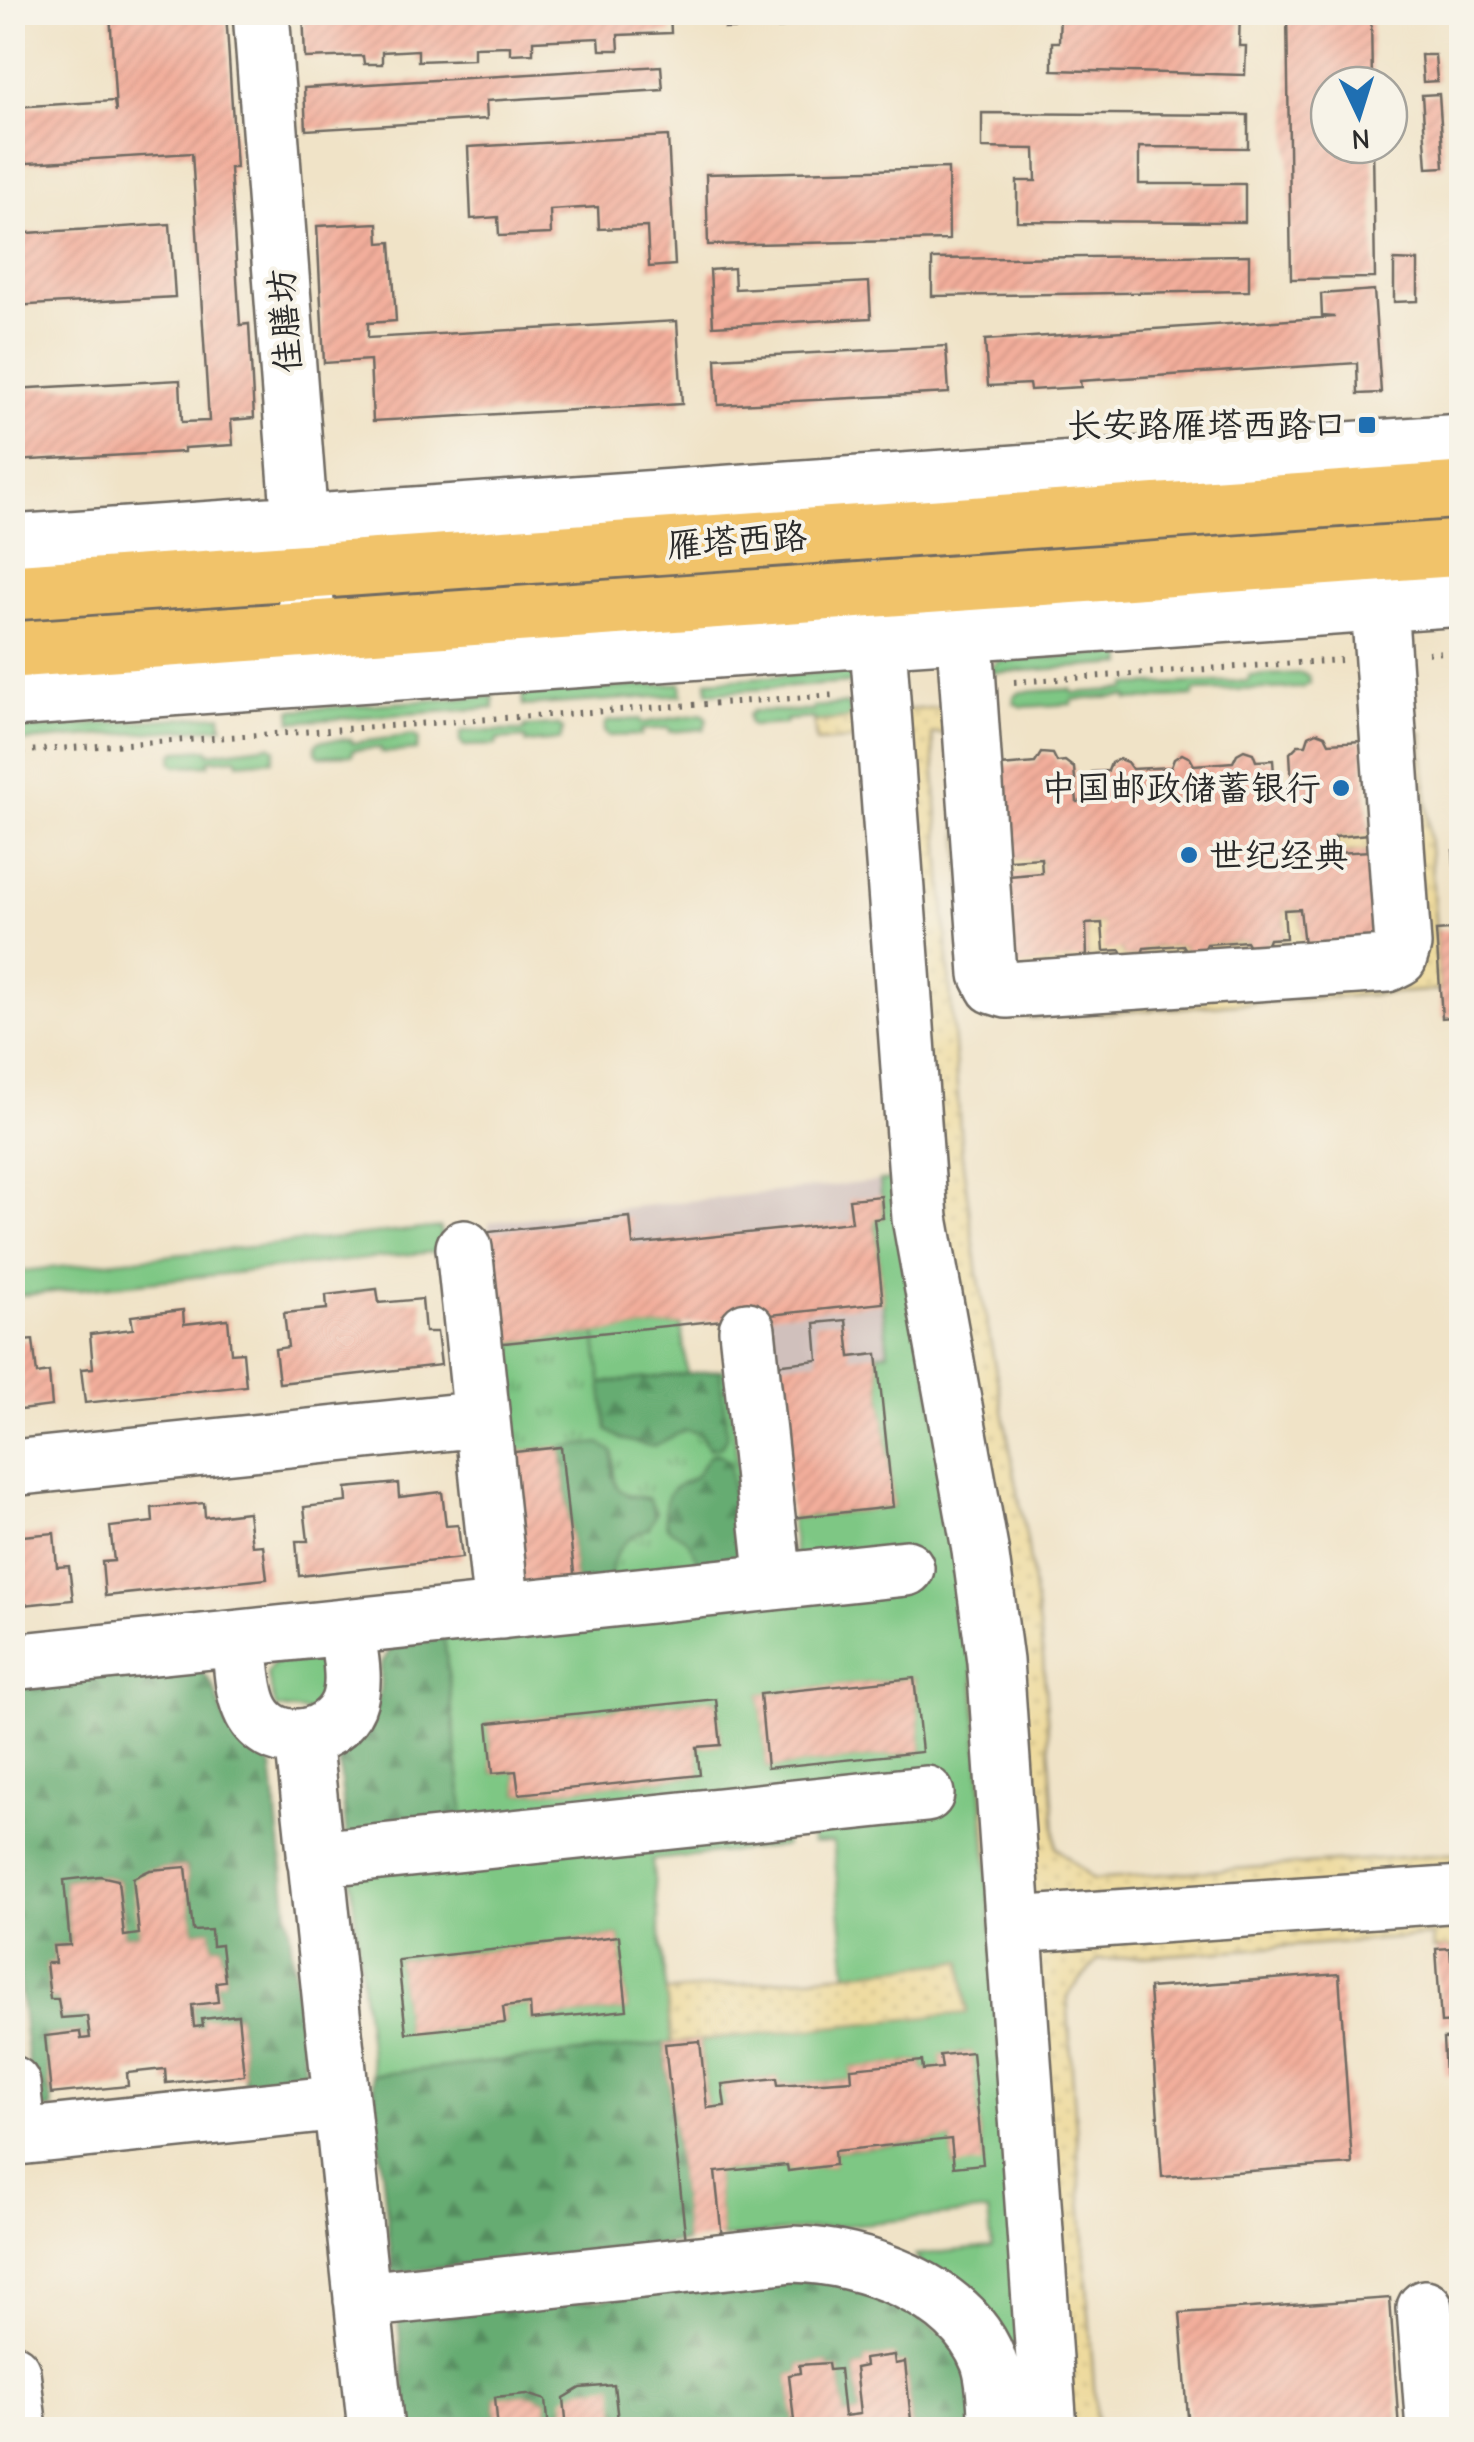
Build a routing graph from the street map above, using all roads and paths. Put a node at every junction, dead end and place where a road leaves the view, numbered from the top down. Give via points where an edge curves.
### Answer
1 (261, 12) edge
2 (1462, 442) edge
3 (1462, 490) edge
4 (12, 543) edge
5 (302, 547) junction
6 (1462, 548) edge
7 (12, 592) edge
8 (1462, 598) edge
9 (1379, 604) junction
10 (876, 614) junction
11 (308, 629) junction
12 (964, 634) junction
13 (12, 650) edge
14 (1462, 651) edge
15 (1382, 657) junction
16 (882, 692) junction
17 (12, 699) edge
18 (12, 752) edge
19 (464, 1248) dead end
20 (747, 1330) dead end
21 (481, 1419) junction
22 (12, 1468) edge
23 (906, 1568) dead end
24 (774, 1582) junction
25 (502, 1611) junction
26 (346, 1627) junction
27 (239, 1638) junction
28 (12, 1662) edge
29 (303, 1738) junction
30 (926, 1794) dead end
31 (316, 1859) junction
32 (1462, 1894) edge
33 (1014, 1925) junction
34 (342, 2103) junction
35 (14, 2119) edge
36 (362, 2300) junction
37 (1425, 2308) dead end
38 (12, 2372) edge
39 (18, 2430) edge
40 (376, 2430) edge
41 (998, 2430) edge
42 (1049, 2430) edge
43 (1434, 2430) edge

1 - 5 street, 佳膳坊
2 - 5 street
3 - 5 main road, 雁塔西路
4 - 5 street
5 - 7 main road, 雁塔西路
5 - 11 street, 佳膳坊
6 - 12 main road, 雁塔西路
8 - 9 street
9 - 12 street
9 - 15 street
10 - 11 main road, 雁塔西路
10 - 12 main road, 雁塔西路
10 - 16 street
10 - 17 street
11 - 13 main road, 雁塔西路
12 - 15 path
12 - 15 street via 988,974 994,986 1007,990 1387,964 1399,958
14 - 15 path
16 - 18 path
16 - 33 street via 920,1218 989,1608
19 - 21 street
20 - 24 street
21 - 22 street
21 - 25 street
23 - 24 street
24 - 25 street
25 - 26 street
26 - 27 street
26 - 29 street via 350,1700 324,1732
27 - 28 street
27 - 29 street via 251,1711 282,1736
29 - 31 street
30 - 31 street
31 - 34 street
32 - 33 street
33 - 42 street
34 - 35 street
34 - 36 street
36 - 40 street
36 - 41 street via 819,2255 909,2282 946,2307 990,2365
37 - 43 street
38 - 39 street

